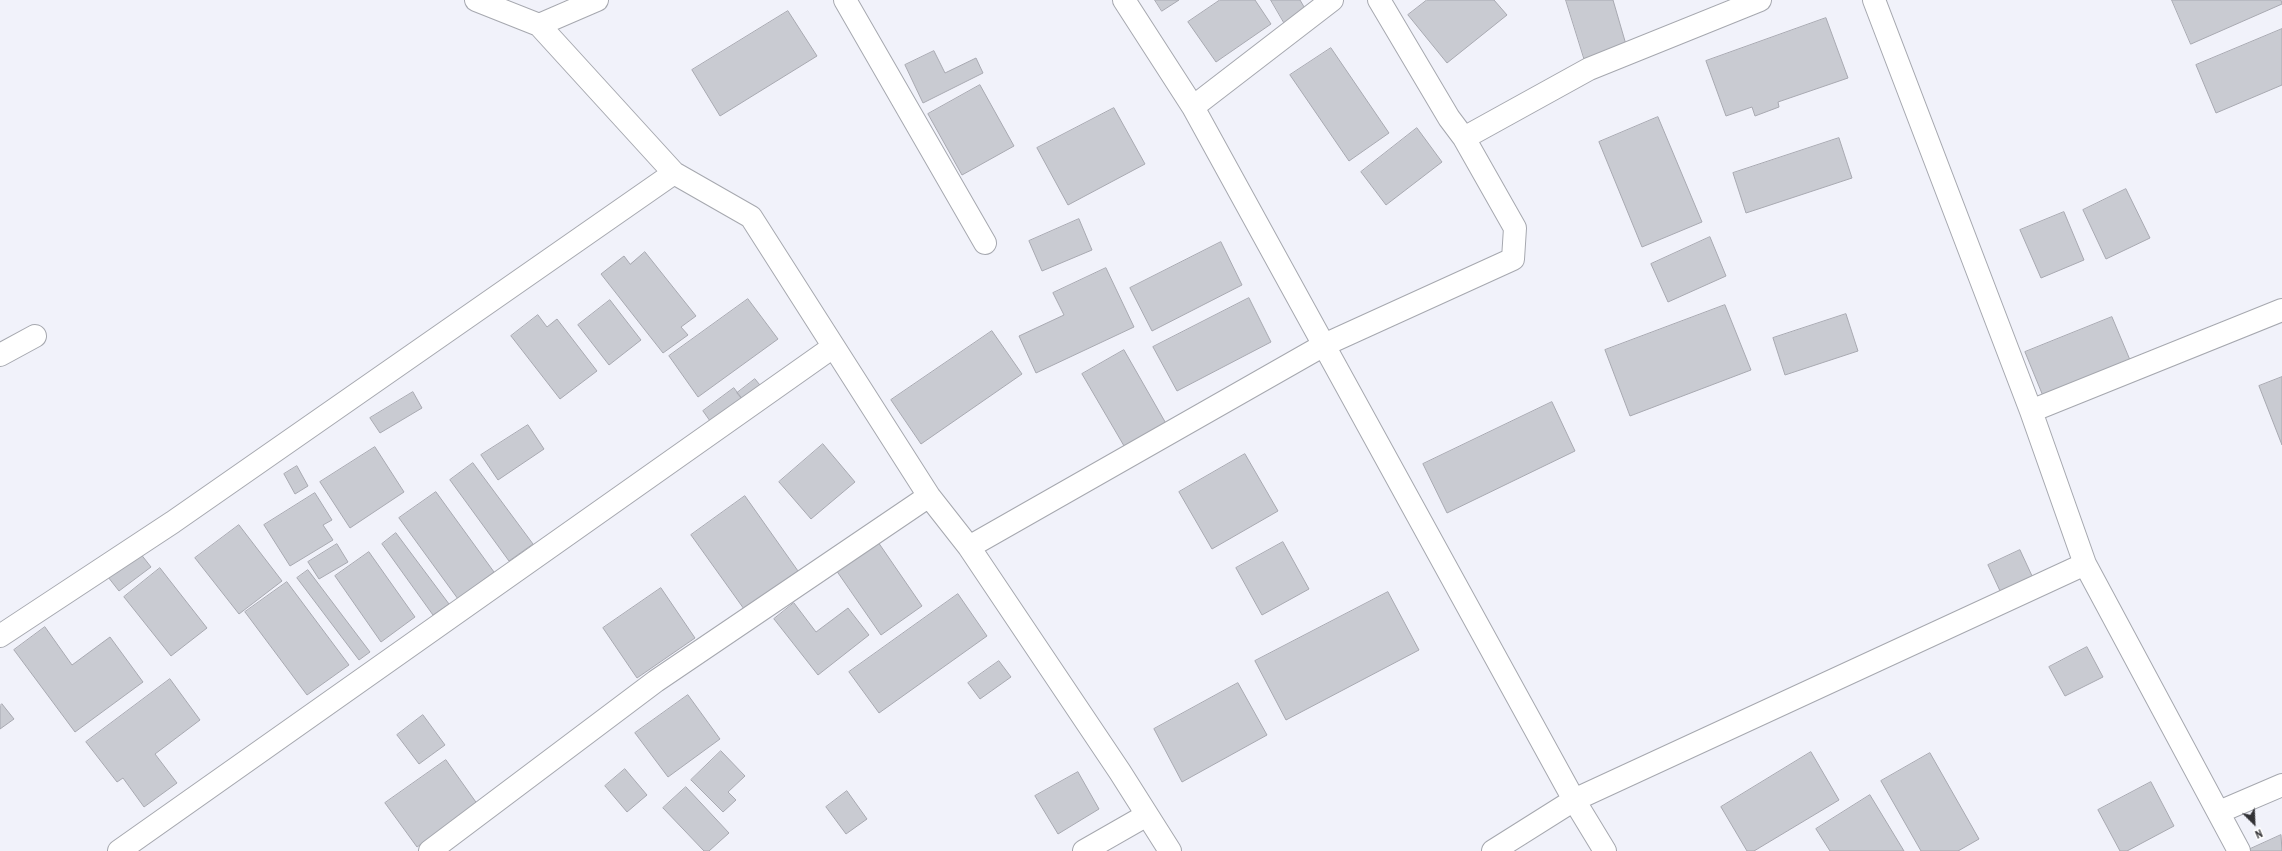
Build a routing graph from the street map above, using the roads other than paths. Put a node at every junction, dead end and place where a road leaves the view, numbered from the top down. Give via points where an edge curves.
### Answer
1 (476, 0) edge
2 (597, 0) edge
3 (845, 0) edge
4 (1124, 0) edge
5 (1332, 0) edge
6 (1379, 0) edge
7 (1760, 0) edge
8 (1870, 1) edge
9 (539, 25) junction
10 (1193, 107) junction
11 (1464, 138) junction
12 (674, 173) junction
13 (985, 244) dead end
14 (2282, 310) edge
15 (35, 336) dead end
16 (1324, 345) junction
17 (833, 347) junction
18 (0, 355) edge
19 (2031, 411) junction
20 (930, 496) junction
21 (969, 547) junction
22 (2085, 564) junction
23 (0, 636) edge
24 (2282, 785) edge
25 (1574, 800) junction
26 (2219, 812) junction
27 (1147, 816) junction
28 (119, 851) edge
29 (430, 851) edge
30 (1084, 851) edge
31 (1170, 851) edge
32 (1493, 851) edge
33 (1604, 851) edge
34 (2239, 851) edge

1 - 9 street
2 - 9 street
3 - 13 street
4 - 10 street
5 - 10 street
6 - 11 street via 1449,118
7 - 11 street via 1589,69
8 - 19 street
9 - 12 street
10 - 16 street
11 - 16 street via 1515,228 1513,259
12 - 17 street via 751,217
12 - 23 street via 173,522
14 - 19 street
15 - 18 street
16 - 21 street
16 - 25 street
17 - 20 street
17 - 28 street
19 - 22 street
20 - 21 street
20 - 29 street via 656,681
21 - 27 street
22 - 25 street
22 - 26 street
24 - 26 street
25 - 32 street
25 - 33 street
26 - 34 street
27 - 30 street
27 - 31 street

